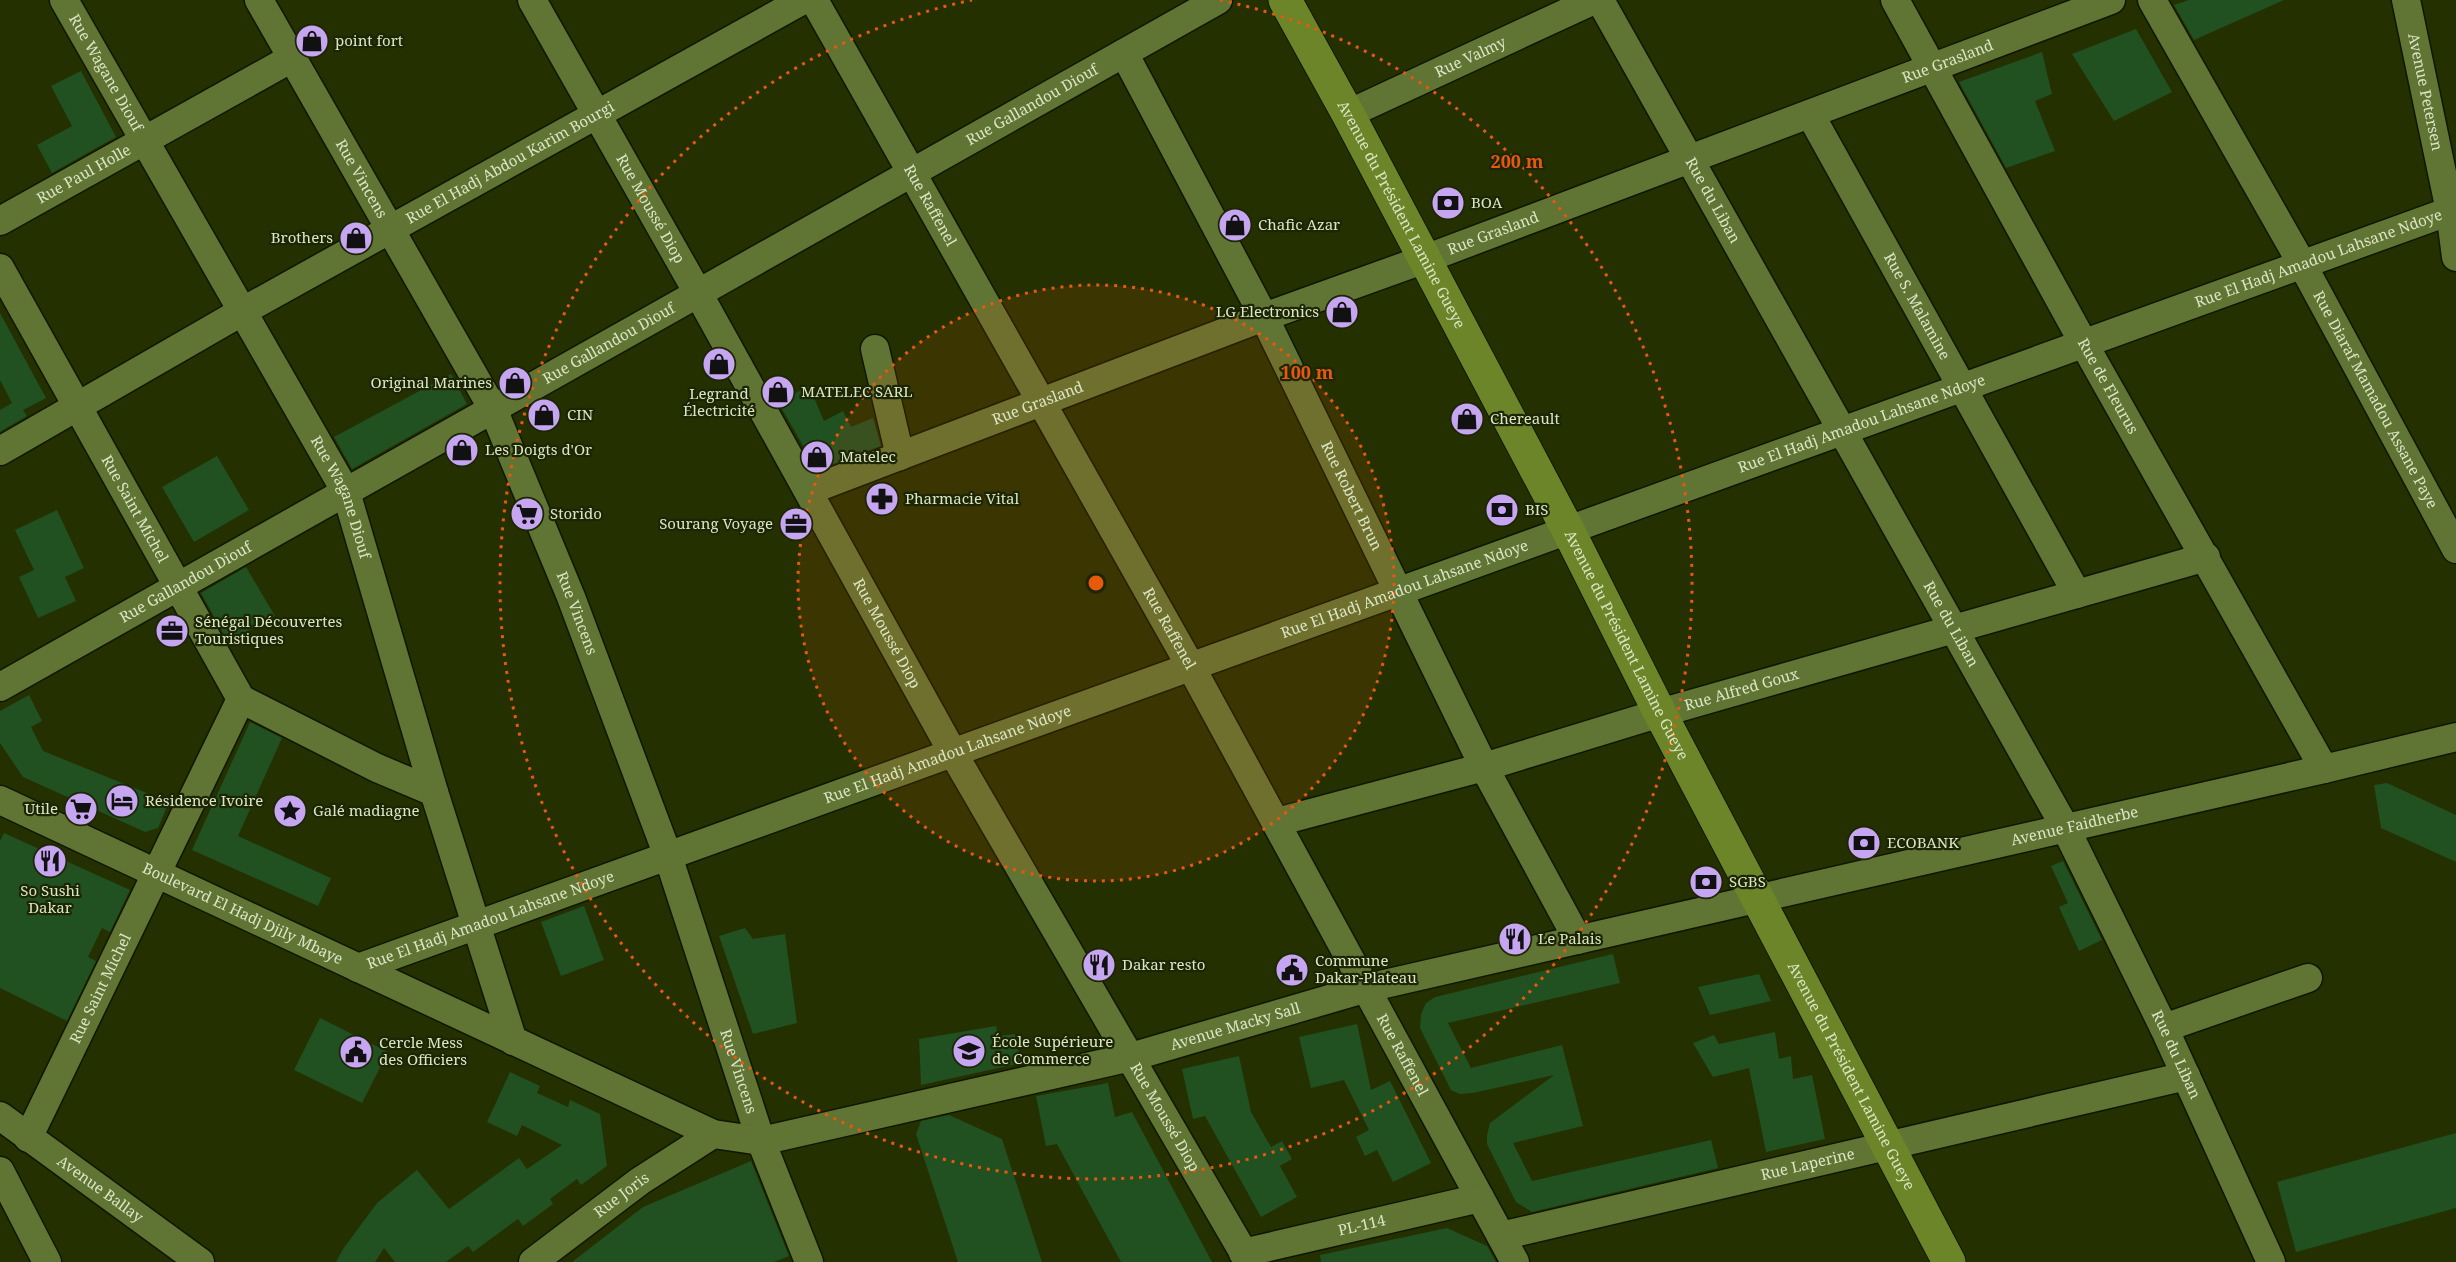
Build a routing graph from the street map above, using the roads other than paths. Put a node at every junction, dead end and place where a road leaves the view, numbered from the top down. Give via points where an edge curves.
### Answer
1 (64, 0) edge
2 (260, 0) edge
3 (532, 0) edge
4 (803, 0) edge
5 (814, 0) edge
6 (1218, 0) edge
7 (1285, 0) edge
8 (1594, 0) edge
9 (1600, 0) edge
10 (1895, 0) edge
11 (2111, 0) edge
12 (2152, 0) edge
13 (2406, 0) edge
14 (1124, 53) junction
15 (292, 58) junction
16 (1933, 67) junction
17 (597, 114) junction
18 (1348, 114) junction
19 (1810, 114) junction
20 (144, 140) junction
21 (1689, 159) junction
22 (912, 172) junction
23 (2450, 211) junction
24 (0, 220) edge
25 (390, 229) junction
26 (2456, 257) edge
27 (1425, 259) junction
28 (2302, 264) junction
29 (0, 268) edge
30 (698, 293) junction
31 (243, 311) junction
32 (1264, 317) junction
33 (2084, 344) junction
34 (875, 349) dead end
35 (1961, 388) junction
36 (1043, 402) junction
37 (77, 406) junction
38 (493, 409) junction
39 (1841, 431) junction
40 (0, 451) edge
41 (900, 456) junction
42 (808, 491) junction
43 (346, 492) junction
44 (1568, 530) junction
45 (2456, 549) edge
46 (2206, 557) junction
47 (179, 587) junction
48 (1397, 592) junction
49 (2077, 594) junction
50 (1954, 629) junction
51 (1191, 667) junction
52 (0, 687) edge
53 (242, 699) junction
54 (1660, 713) junction
55 (2456, 737) edge
56 (953, 753) junction
57 (2391, 754) junction
58 (2456, 754) edge
59 (1484, 767) junction
60 (2324, 770) junction
61 (434, 792) junction
62 (4, 798) edge
63 (1277, 822) junction
64 (2066, 829) junction
65 (668, 856) junction
66 (157, 874) junction
67 (1758, 900) junction
68 (476, 925) junction
69 (1578, 940) junction
70 (358, 968) junction
71 (2308, 978) dead end
72 (1367, 988) junction
73 (2164, 1028) junction
74 (513, 1041) junction
75 (1131, 1057) junction
76 (2186, 1076) junction
77 (0, 1116) edge
78 (713, 1134) junction
79 (28, 1138) junction
80 (761, 1141) junction
81 (1888, 1146) junction
82 (0, 1172) edge
83 (1480, 1198) junction
84 (1501, 1236) junction
85 (1246, 1258) edge
86 (47, 1262) edge
87 (200, 1262) edge
88 (533, 1262) edge
89 (809, 1262) edge
90 (1515, 1262) edge
91 (1949, 1262) edge
92 (2271, 1262) edge

1 - 20 street, Rue Wagane Diouf
2 - 15 street, Rue Vincens
3 - 17 street, Rue Moussé Diop
4 - 17 street, Rue El Hadj Abdou Karim Bourgi
5 - 22 street, Rue Raffenel
6 - 14 street, Rue Gallandou Diouf
7 - 18 main road, Avenue du Président Lamine Gueye
8 - 18 street, Rue Valmy
9 - 21 street, Rue du Liban
10 - 16 street, Rue de Fleurus
11 - 16 street, Rue Grasland
12 - 28 street, Rue Diaraf Mamadou Assane Paye
13 - 23 street, Avenue Petersen
14 - 22 street, Rue Gallandou Diouf
14 - 32 street, Rue Robert Brun
15 - 20 street, Rue Paul Holle
15 - 25 street, Rue Vincens
16 - 19 street, Rue Grasland
16 - 33 street, Rue de Fleurus
17 - 25 street, Rue El Hadj Abdou Karim Bourgi
17 - 30 street, Rue Moussé Diop
18 - 27 main road, Avenue du Président Lamine Gueye
19 - 21 street, Rue Grasland
19 - 35 street, Rue S. Malamine
20 - 24 street, Rue Paul Holle
20 - 31 street, Rue Wagane Diouf
21 - 27 street, Rue Grasland
21 - 39 street, Rue du Liban
22 - 30 street, Rue Gallandou Diouf
22 - 36 street, Rue Raffenel
23 - 26 street, Avenue Petersen
23 - 28 street, Rue El Hadj Amadou Lahsane Ndoye
25 - 31 street, Rue El Hadj Abdou Karim Bourgi
25 - 38 street, Rue Vincens
27 - 32 street, Rue Grasland
27 - 44 main road, Avenue du Président Lamine Gueye
28 - 33 street, Rue El Hadj Amadou Lahsane Ndoye
28 - 45 street, Rue Diaraf Mamadou Assane Paye
29 - 37 street, Rue Saint Michel
30 - 38 street, Rue Gallandou Diouf
30 - 42 street, Rue Moussé Diop
31 - 37 street, Rue El Hadj Abdou Karim Bourgi
31 - 43 street, Rue Wagane Diouf
32 - 36 street, Rue Grasland
32 - 48 street, Rue Robert Brun
33 - 35 street, Rue El Hadj Amadou Lahsane Ndoye
33 - 46 street, Rue de Fleurus
34 - 41 street
35 - 39 street, Rue El Hadj Amadou Lahsane Ndoye
35 - 49 street, Rue S. Malamine
36 - 41 street, Rue Grasland
36 - 51 street, Rue Raffenel
37 - 40 street, Rue El Hadj Abdou Karim Bourgi
37 - 47 street, Rue Saint Michel
38 - 43 street, Rue Gallandou Diouf
38 - 65 street, Rue Vincens via 572,597
39 - 44 street, Rue El Hadj Amadou Lahsane Ndoye
39 - 50 street, Rue du Liban
41 - 42 street, Rue Grasland
42 - 56 street, Rue Moussé Diop
43 - 47 street, Rue Gallandou Diouf
43 - 61 street, Rue Wagane Diouf
44 - 48 street, Rue El Hadj Amadou Lahsane Ndoye
44 - 54 main road, Avenue du Président Lamine Gueye
46 - 49 street, Rue Alfred Goux
46 - 60 street, Rue de Fleurus
47 - 52 street, Rue Gallandou Diouf
47 - 53 street, Rue Saint Michel
48 - 51 street, Rue El Hadj Amadou Lahsane Ndoye
48 - 59 street, Rue Robert Brun
49 - 50 street, Rue Alfred Goux
50 - 54 street, Rue Alfred Goux
50 - 64 street, Rue du Liban
51 - 56 street, Rue El Hadj Amadou Lahsane Ndoye
51 - 63 street, Rue Raffenel
53 - 61 street via 377,768
53 - 66 street, Rue Saint Michel
54 - 59 street, Rue Alfred Goux
54 - 67 main road, Avenue du Président Lamine Gueye
55 - 57 street, Avenue Faidherbe
56 - 65 street, Rue El Hadj Amadou Lahsane Ndoye
56 - 75 street, Rue Moussé Diop
57 - 58 street, Avenue Faidherbe
57 - 60 street, Avenue Faidherbe
59 - 63 street, Rue Alfred Goux
59 - 69 street, Rue Robert Brun
60 - 64 street, Avenue Faidherbe
61 - 68 street, Rue Wagane Diouf
62 - 66 street, Boulevard El Hadj Djily Mbaye
63 - 72 street, Rue Raffenel
64 - 67 street, Avenue Faidherbe
64 - 73 street, Rue du Liban
65 - 68 street, Rue El Hadj Amadou Lahsane Ndoye
65 - 80 street, Rue Vincens
66 - 70 street, Boulevard El Hadj Djily Mbaye
66 - 79 street, Rue Saint Michel
67 - 69 street, Avenue Macky Sall
67 - 81 main road, Avenue du Président Lamine Gueye
68 - 70 street, Rue El Hadj Amadou Lahsane Ndoye
68 - 74 street, Rue Wagane Diouf
69 - 72 street, Avenue Macky Sall
70 - 74 street, Boulevard El Hadj Djily Mbaye
71 - 73 street
72 - 75 street, Avenue Macky Sall
72 - 83 street, Rue Raffenel
73 - 76 street, Rue du Liban
74 - 78 street, Boulevard El Hadj Djily Mbaye
75 - 80 street, Avenue Macky Sall
75 - 85 street, Rue Moussé Diop
76 - 81 street, Rue Laperine
76 - 92 street, Rue du Liban
77 - 79 street, Avenue Ballay
78 - 80 street, Avenue Macky Sall
78 - 88 street, Rue Joris via 640,1181
79 - 87 street, Avenue Ballay
80 - 89 street, Rue Vincens
81 - 84 street, Rue Laperine
81 - 91 main road, Avenue du Président Lamine Gueye
82 - 86 street
83 - 84 street, Rue Raffenel
83 - 85 street, PL-114
84 - 90 street, Rue Raffenel

